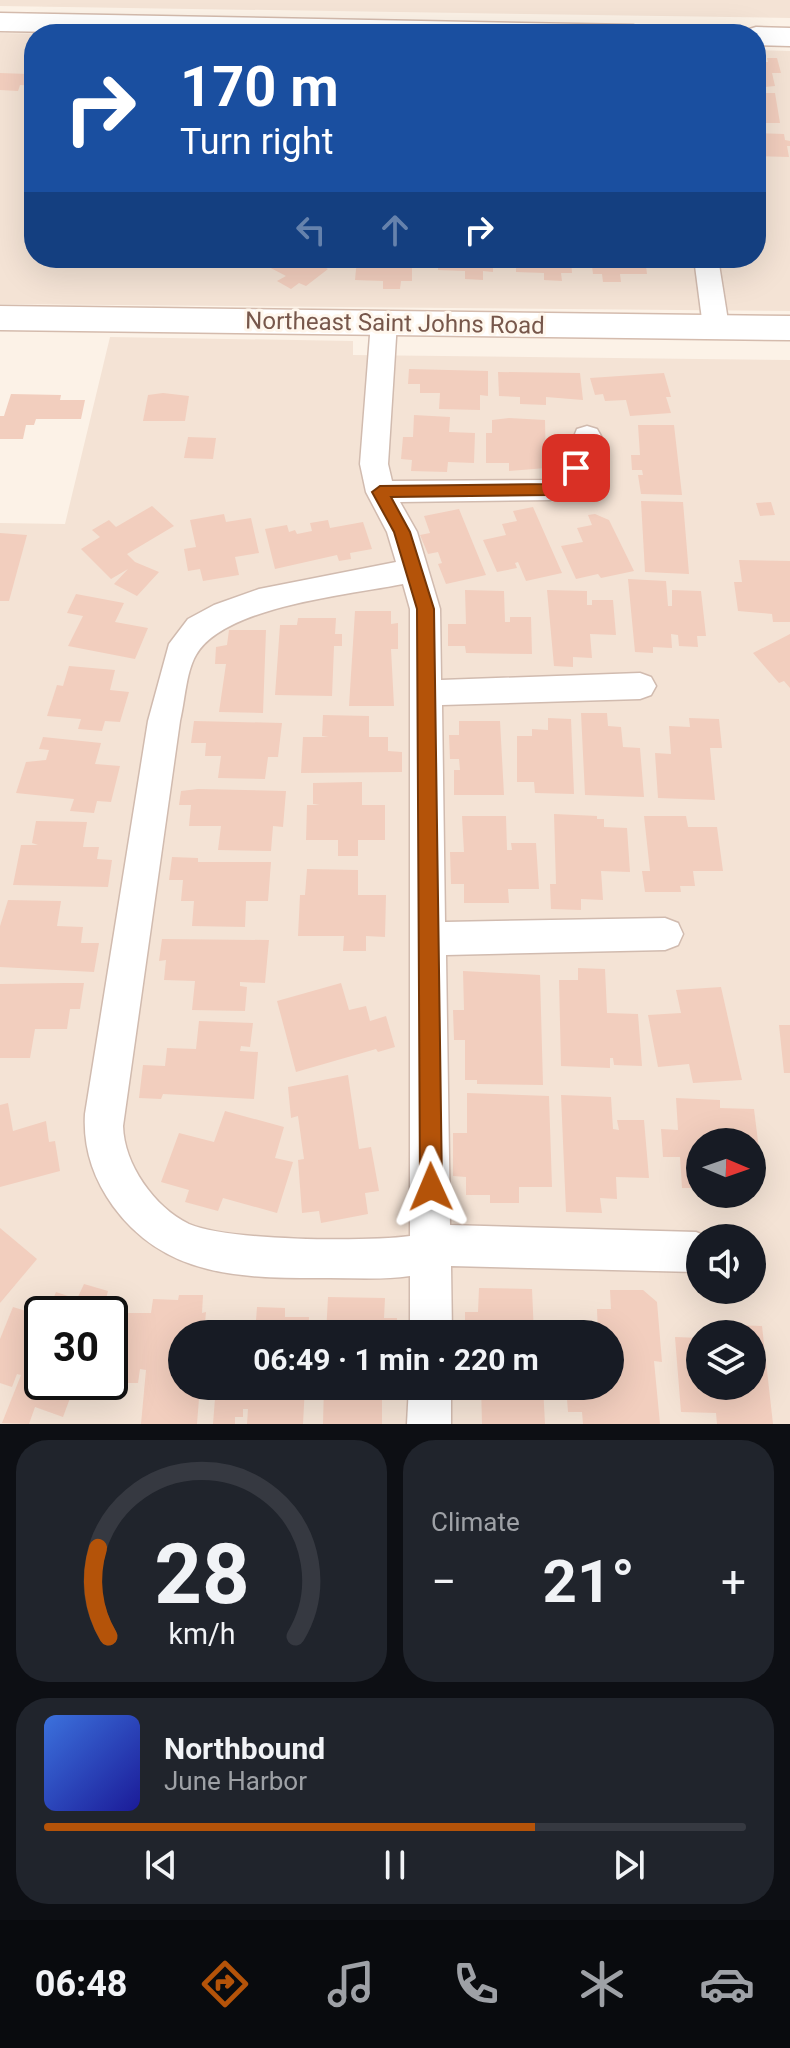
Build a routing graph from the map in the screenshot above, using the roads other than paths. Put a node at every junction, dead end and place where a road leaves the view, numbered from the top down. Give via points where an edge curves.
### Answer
1 (0, 22) edge
2 (106, 24) edge
3 (766, 36) edge
4 (790, 37) edge
5 (707, 268) edge
6 (0, 318) edge
7 (384, 322) junction
8 (716, 327) junction
9 (790, 328) edge
10 (587, 436) dead end
11 (380, 492) junction
12 (415, 570) junction
13 (640, 686) dead end
14 (424, 693) junction
15 (665, 934) dead end
16 (427, 939) junction
17 (432, 1245) junction
18 (686, 1252) edge
19 (431, 1320) edge
20 (430, 1400) edge
21 (429, 1424) edge

1 - 2 main road
3 - 4 main road
5 - 8 street
6 - 7 main road, Northeast Saint Johns Road
7 - 8 main road, Northeast Saint Johns Road
7 - 11 street via 374,464
8 - 9 main road, Northeast Saint Johns Road
10 - 11 street via 576,468 567,481 550,490
11 - 12 street
12 - 14 street via 425,609
12 - 17 street via 259,601 225,613 199,628 180,653 164,721 102,1145 116,1177 146,1217 186,1243 233,1254 396,1258 418,1255
13 - 14 street
14 - 16 street
15 - 16 street
16 - 17 street
17 - 18 street
17 - 19 street
20 - 21 street

